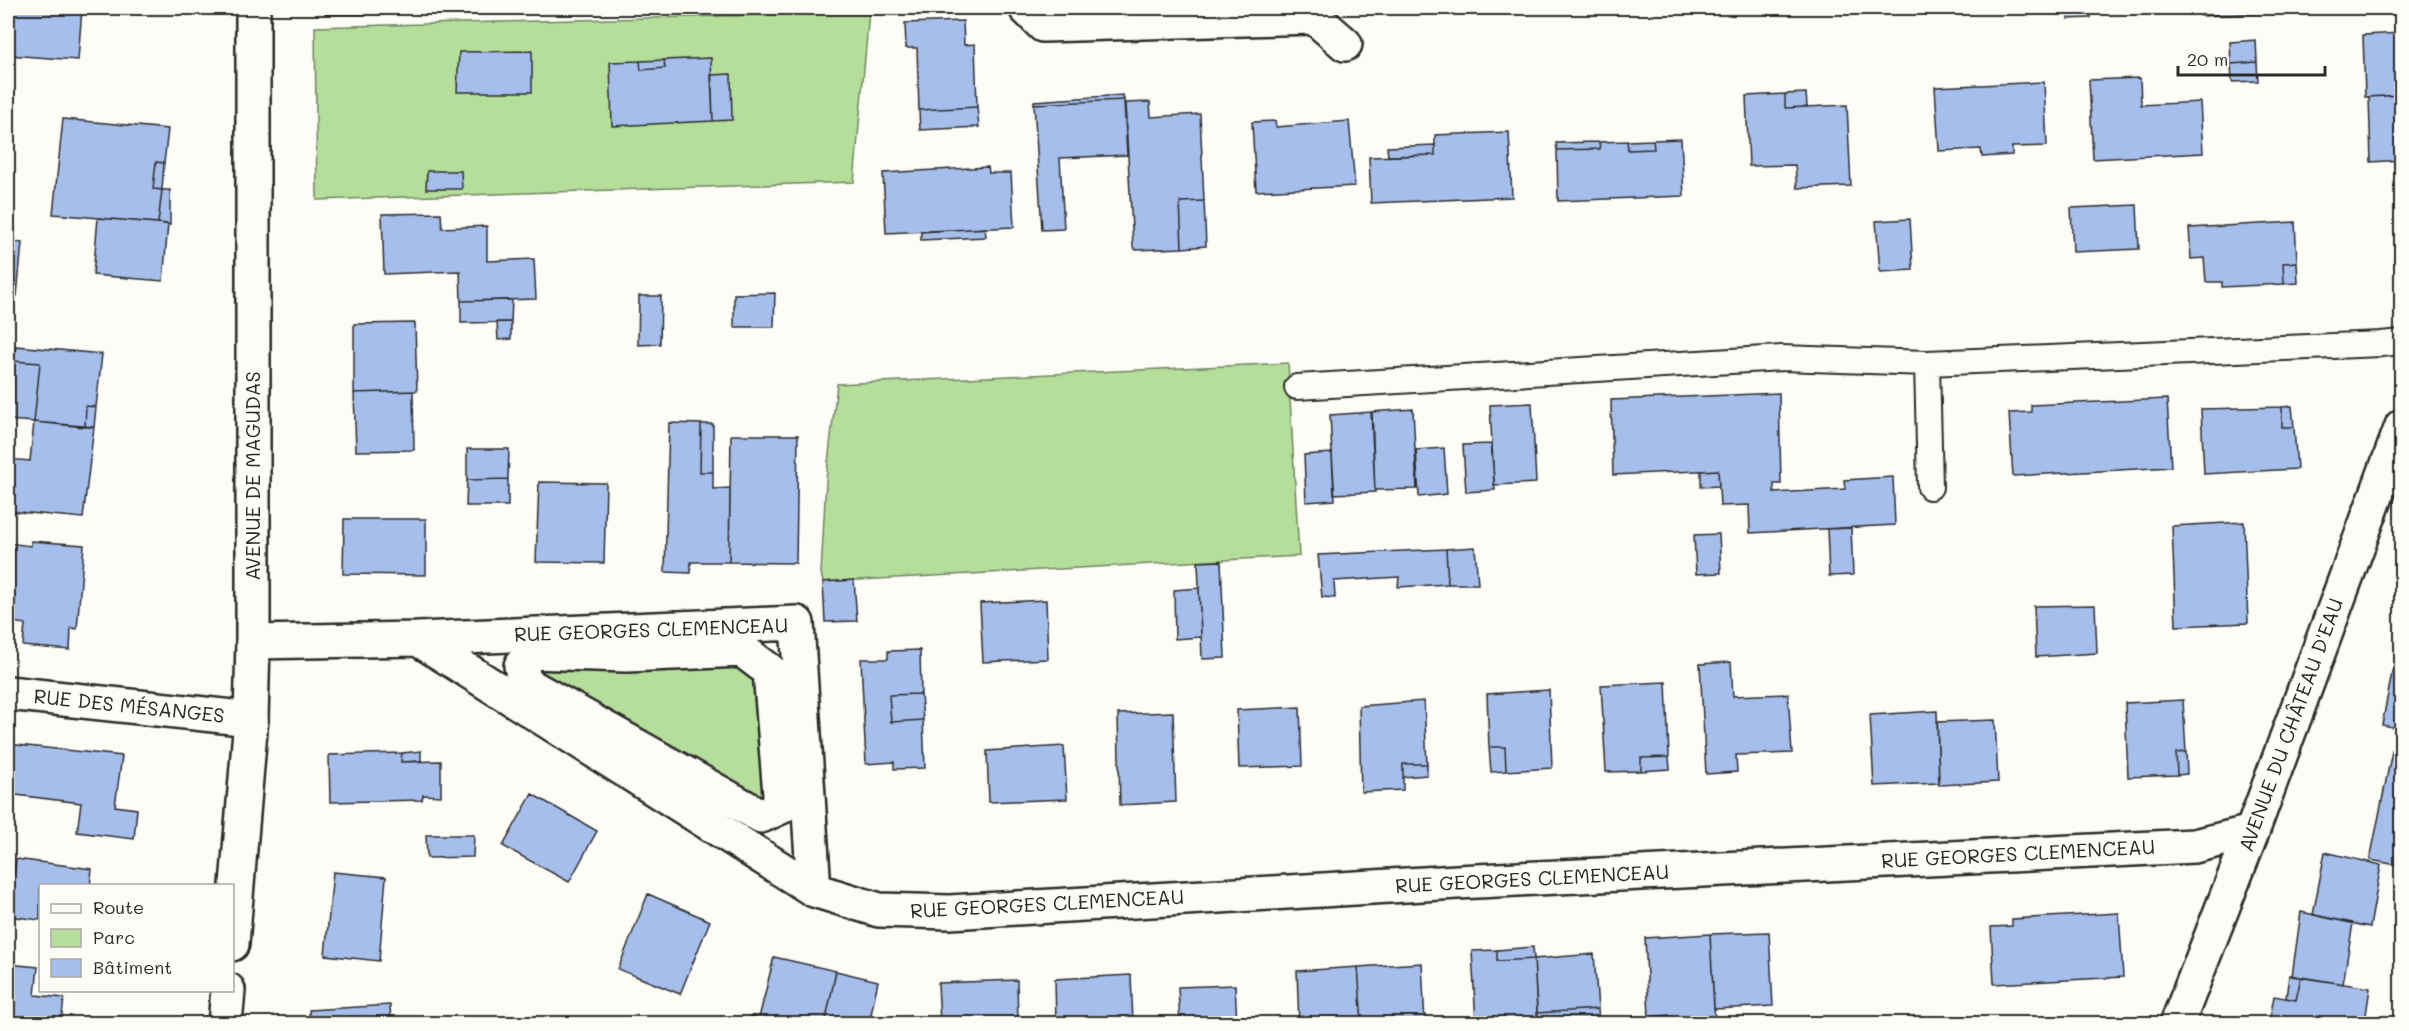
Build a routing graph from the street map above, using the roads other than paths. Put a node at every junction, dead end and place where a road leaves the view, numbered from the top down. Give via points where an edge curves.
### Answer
1 (253, 8) edge
2 (1026, 8) edge
3 (1345, 44) dead end
4 (2402, 342) edge
5 (1927, 363) junction
6 (1297, 387) dead end
7 (2398, 444) edge
8 (1930, 487) dead end
9 (418, 639) junction
10 (253, 642) junction
11 (770, 671) joint
12 (8, 693) edge
13 (251, 719) junction
14 (2252, 832) junction
15 (814, 890) junction
16 (234, 920) edge
17 (228, 992) edge
18 (225, 1023) edge
19 (2177, 1023) edge

1 - 10 street, AVENUE DE MAGUDAS
2 - 3 street via 1043,25 1314,17
4 - 5 lane
5 - 6 lane via 1782,358
5 - 8 lane
7 - 14 street, AVENUE DU CHÂTEAU D'EAU
9 - 10 street, RUE GEORGES CLEMENCEAU
9 - 15 street, RUE GEORGES CLEMENCEAU
9 - 15 street, RUE GEORGES CLEMENCEAU via 797,623
10 - 13 street, AVENUE DE MAGUDAS
11 - 11 street, RUE GEORGES CLEMENCEAU via 742,650 627,655 530,652 521,666 525,683 761,816 781,807
12 - 13 street, RUE DES MÉSANGES
13 - 16 street, AVENUE DE MAGUDAS
14 - 15 street, RUE GEORGES CLEMENCEAU via 2194,846 950,912 879,910
14 - 19 street, AVENUE DU CHÂTEAU D'EAU
17 - 18 street

